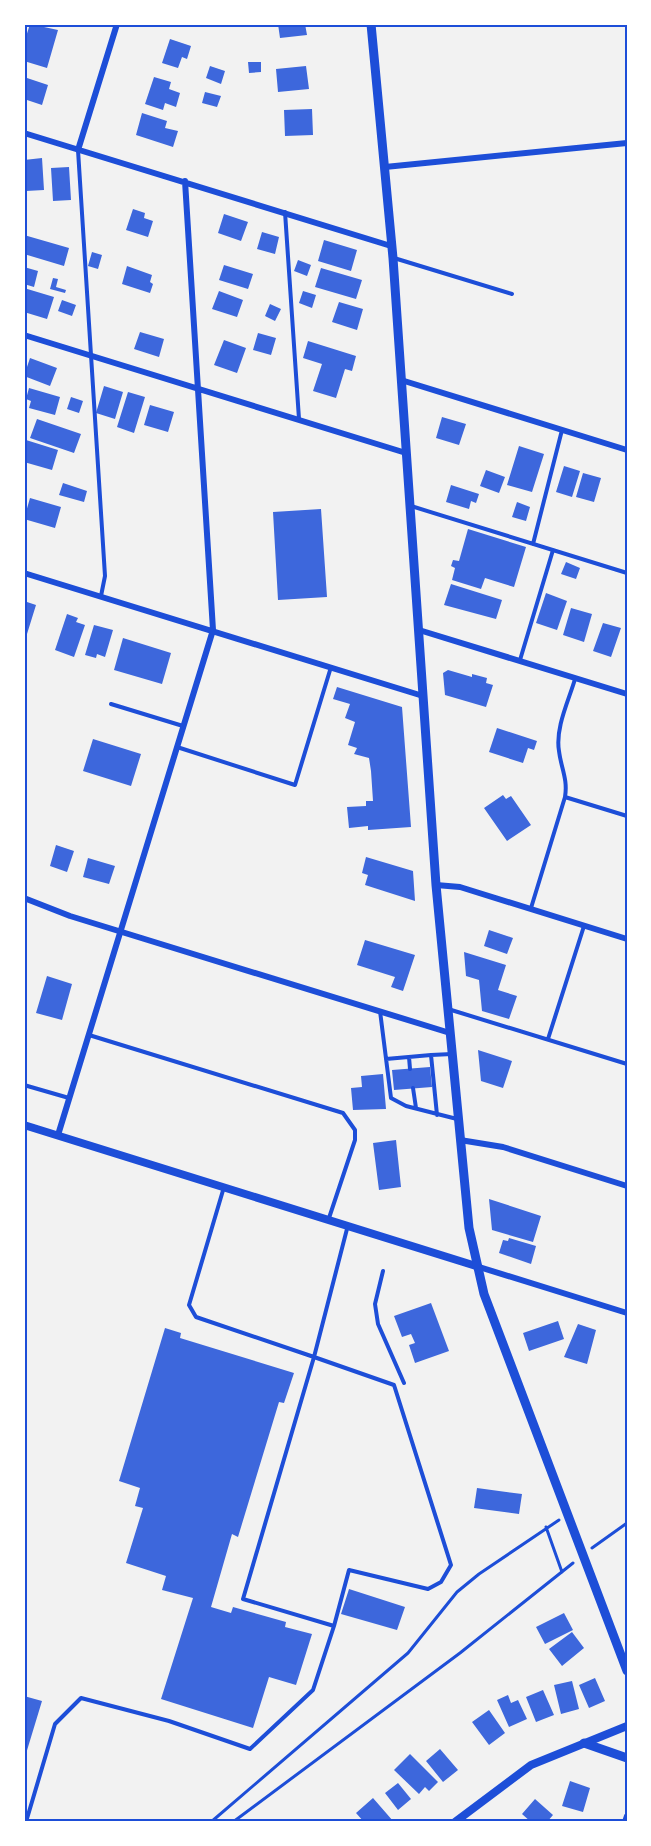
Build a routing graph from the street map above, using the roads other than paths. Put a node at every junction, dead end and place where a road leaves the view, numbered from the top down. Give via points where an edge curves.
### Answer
1 (117, 24) edge
2 (371, 24) edge
3 (24, 134) edge
4 (627, 143) edge
5 (78, 150) junction
6 (385, 167) junction
7 (185, 181) junction
8 (285, 212) junction
9 (392, 246) junction
10 (393, 258) junction
11 (512, 294) dead end
12 (24, 334) edge
13 (90, 355) junction
14 (401, 380) junction
15 (197, 388) junction
16 (299, 420) junction
17 (562, 430) junction
18 (627, 450) edge
19 (406, 453) junction
20 (410, 506) junction
21 (533, 544) junction
22 (553, 550) junction
23 (24, 573) edge
24 (627, 573) edge
25 (100, 597) junction
26 (213, 630) junction
27 (419, 630) junction
28 (519, 661) junction
29 (331, 667) junction
30 (576, 678) junction
31 (627, 694) edge
32 (423, 696) junction
33 (111, 704) dead end
34 (183, 726) junction
35 (176, 747) junction
36 (566, 796) junction
37 (627, 816) edge
38 (436, 885) junction
39 (24, 898) edge
40 (531, 909) junction
41 (584, 926) junction
42 (121, 930) junction
43 (627, 939) edge
44 (448, 1008) junction
45 (380, 1011) junction
46 (450, 1033) junction
47 (88, 1035) junction
48 (548, 1039) junction
49 (452, 1054) junction
50 (431, 1055) junction
51 (409, 1057) junction
52 (386, 1059) junction
53 (627, 1064) edge
54 (410, 1069) dead end
55 (24, 1085) edge
56 (413, 1088) dead end
57 (69, 1098) junction
58 (416, 1109) junction
59 (437, 1115) junction
60 (458, 1119) junction
61 (24, 1125) edge
62 (58, 1135) junction
63 (459, 1140) junction
64 (224, 1186) junction
65 (627, 1186) edge
66 (328, 1219) junction
67 (348, 1225) junction
68 (476, 1266) junction
69 (384, 1271) dead end
70 (627, 1312) edge
71 (314, 1357) junction
72 (404, 1383) dead end
73 (334, 1626) junction
74 (627, 1671) edge
75 (627, 1726) edge
76 (584, 1743) junction
77 (627, 1758) edge
78 (627, 1816) edge
79 (26, 1822) edge
80 (455, 1822) edge
81 (625, 1822) edge

1 - 5 street
2 - 6 main road
3 - 5 street
4 - 6 street
5 - 7 street
5 - 13 lane
6 - 9 main road
7 - 8 street
7 - 15 street
8 - 9 street
8 - 16 lane
9 - 10 main road
10 - 11 lane
10 - 14 main road
12 - 13 street
13 - 15 street
13 - 25 lane via 105,576
14 - 17 street
14 - 19 main road
15 - 16 street
15 - 26 street
16 - 19 street
17 - 18 street
17 - 21 lane
19 - 20 main road
20 - 21 lane
20 - 27 main road
21 - 22 lane
22 - 24 lane
22 - 28 lane
23 - 25 street
25 - 26 street
26 - 29 street
26 - 34 street
27 - 28 street
27 - 32 main road
28 - 30 street
29 - 32 street
29 - 35 lane via 295,784
30 - 31 street
30 - 36 lane via 559,735
32 - 38 main road
33 - 34 lane
34 - 35 street
35 - 42 street
36 - 37 lane
36 - 40 lane
38 - 40 street via 460,887
38 - 44 main road
39 - 42 street
40 - 41 street
41 - 43 street
41 - 48 lane
42 - 45 street
42 - 47 street
44 - 46 main road
44 - 48 lane
45 - 46 street
45 - 52 lane
46 - 49 main road
47 - 57 street
47 - 66 lane via 343,1113 355,1130 355,1140
48 - 53 lane
49 - 50 lane
49 - 60 main road
50 - 51 lane
50 - 59 lane
51 - 52 lane
51 - 54 lane
52 - 58 lane via 391,1098
55 - 57 lane
56 - 58 lane
57 - 62 street
58 - 59 lane
59 - 60 lane
60 - 63 main road
61 - 62 street
62 - 64 street
63 - 65 street via 503,1147
63 - 68 main road
64 - 66 street
64 - 71 lane via 189,1305 196,1317
66 - 67 street
67 - 68 street
67 - 71 lane
68 - 70 street
68 - 74 main road
69 - 72 lane via 375,1304 378,1324
71 - 73 lane via 243,1599
71 - 73 lane via 394,1385 451,1565 441,1582 428,1588 349,1570
73 - 79 lane via 313,1690 250,1749 169,1721 81,1698 55,1724
75 - 76 street
76 - 77 main road
76 - 80 street via 531,1765
78 - 81 street

